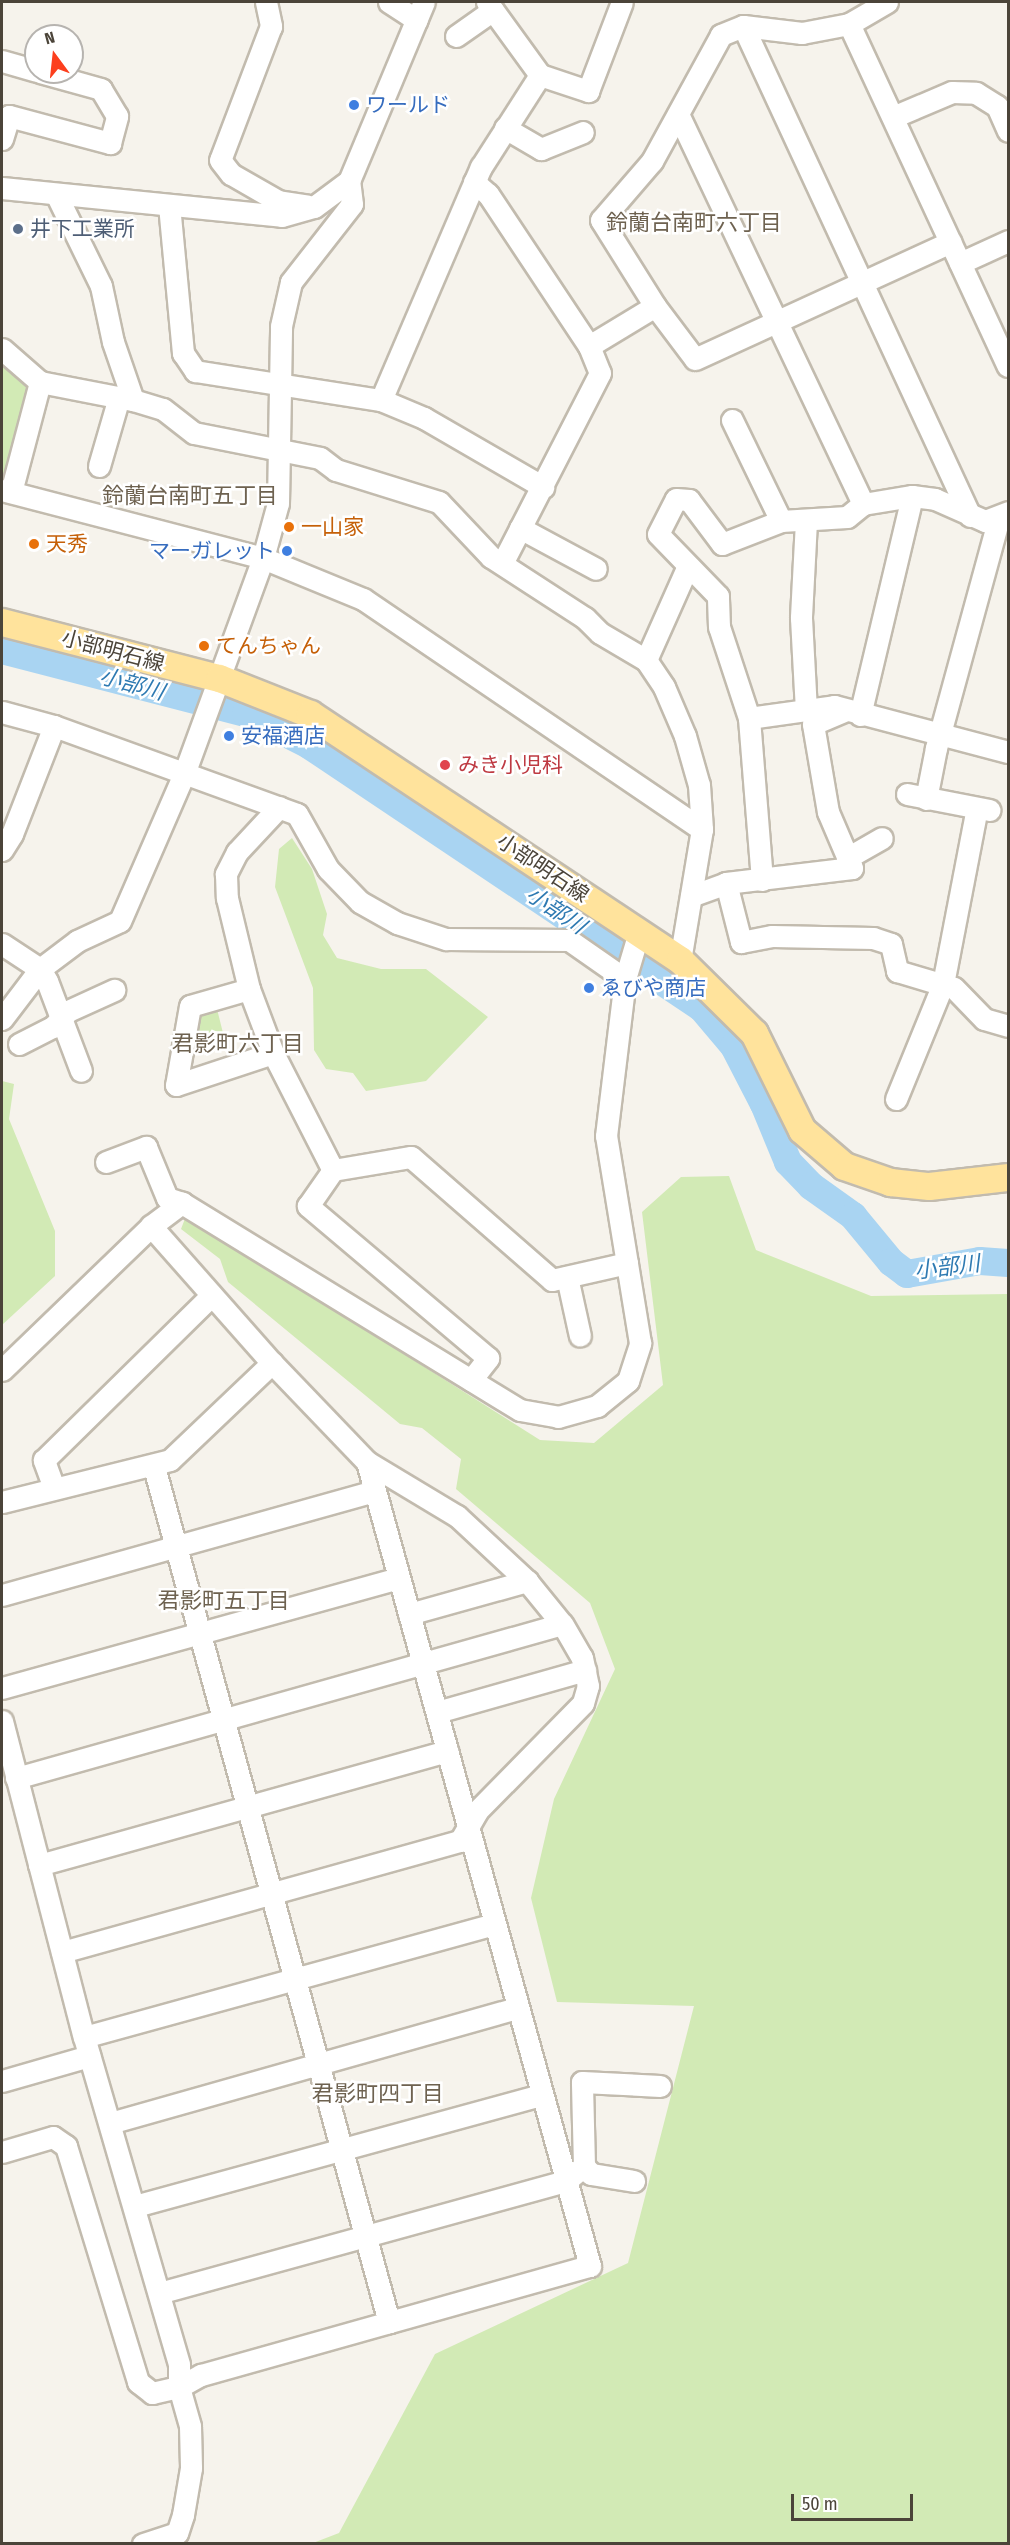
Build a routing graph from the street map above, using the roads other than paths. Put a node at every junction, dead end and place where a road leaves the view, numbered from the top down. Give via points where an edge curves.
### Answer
1 (266, 2) edge
2 (388, 2) edge
3 (622, 2) edge
4 (887, 2) edge
5 (490, 6) edge
6 (420, 11) edge
7 (849, 24) junction
8 (743, 26) junction
9 (456, 36) dead end
10 (2, 61) edge
11 (24, 67) edge
12 (540, 75) junction
13 (81, 84) edge
14 (678, 114) junction
15 (893, 117) junction
16 (505, 128) junction
17 (1008, 131) edge
18 (583, 132) dead end
19 (2, 139) edge
20 (349, 181) junction
21 (474, 182) junction
22 (2, 188) edge
23 (56, 194) junction
24 (169, 205) junction
25 (314, 207) junction
26 (1008, 241) edge
27 (951, 242) junction
28 (960, 262) junction
29 (863, 282) junction
30 (655, 306) junction
31 (778, 321) junction
32 (589, 346) junction
33 (2, 349) edge
34 (1008, 366) edge
35 (40, 382) junction
36 (280, 384) junction
37 (126, 398) junction
38 (381, 400) junction
39 (732, 420) dead end
40 (281, 453) junction
41 (99, 466) dead end
42 (543, 487) junction
43 (6, 491) edge
44 (912, 496) junction
45 (863, 504) junction
46 (1004, 514) edge
47 (970, 516) junction
48 (780, 520) junction
49 (806, 521) junction
50 (520, 528) junction
51 (263, 558) junction
52 (503, 562) junction
53 (596, 568) dead end
54 (687, 568) junction
55 (2, 622) edge
56 (646, 660) junction
57 (216, 686) junction
58 (806, 711) junction
59 (2, 712) edge
60 (852, 713) junction
61 (749, 718) junction
62 (54, 726) junction
63 (942, 734) junction
64 (1008, 752) edge
65 (184, 774) junction
66 (279, 807) junction
67 (702, 829) junction
68 (882, 838) dead end
69 (2, 850) edge
70 (847, 858) junction
71 (762, 880) junction
72 (726, 883) junction
73 (691, 896) junction
74 (636, 941) junction
75 (2, 944) edge
76 (680, 960) junction
77 (40, 969) junction
78 (625, 979) junction
79 (943, 984) junction
80 (249, 989) junction
81 (114, 990) dead end
82 (60, 1018) junction
83 (2, 1019) edge
84 (1008, 1026) edge
85 (19, 1044) dead end
86 (273, 1053) junction
87 (81, 1071) dead end
88 (897, 1099) dead end
89 (106, 1162) dead end
90 (333, 1170) junction
91 (1008, 1177) edge
92 (182, 1203) junction
93 (151, 1226) junction
94 (627, 1263) junction
95 (567, 1276) junction
96 (212, 1295) junction
97 (580, 1336) dead end
98 (272, 1363) junction
99 (2, 1370) edge
100 (471, 1380) junction
101 (367, 1462) junction
102 (154, 1467) junction
103 (54, 1488) junction
104 (375, 1491) junction
105 (2, 1502) edge
106 (175, 1547) junction
107 (399, 1578) junction
108 (527, 1581) junction
109 (2, 1596) edge
110 (409, 1614) junction
111 (562, 1624) junction
112 (198, 1633) junction
113 (423, 1663) junction
114 (585, 1670) junction
115 (2, 1688) edge
116 (436, 1712) junction
117 (223, 1719) junction
118 (2, 1721) edge
119 (447, 1751) junction
120 (16, 1778) junction
121 (248, 1805) junction
122 (469, 1828) junction
123 (39, 1865) junction
124 (271, 1894) junction
125 (494, 1924) junction
126 (62, 1952) junction
127 (293, 1978) junction
128 (517, 2008) junction
129 (87, 2046) junction
130 (317, 2065) junction
131 (2, 2081) edge
132 (660, 2086) dead end
133 (542, 2095) junction
134 (110, 2123) junction
135 (341, 2151) junction
136 (2, 2152) edge
137 (584, 2166) junction
138 (566, 2181) junction
139 (634, 2181) dead end
140 (135, 2206) junction
141 (365, 2236) junction
142 (159, 2294) junction
143 (389, 2322) junction
144 (179, 2387) junction
145 (143, 2544) edge

1 - 25 street via 271,26 220,160 231,174 278,201
2 - 6 street
3 - 12 street via 588,91
4 - 7 street
5 - 9 street
5 - 12 street
6 - 20 street
7 - 8 street via 802,33
7 - 15 street
8 - 14 street via 721,35
8 - 29 street
10 - 11 street
12 - 16 street
13 - 19 street via 101,90 117,116 110,143 9,116
14 - 30 street via 652,161 601,220
14 - 31 street
15 - 17 street via 952,92 976,93 997,105
15 - 27 street
16 - 18 street via 541,149
16 - 21 street
20 - 25 street
20 - 36 street via 352,204 291,282 281,326
21 - 32 street via 488,194
21 - 38 street
22 - 23 street
23 - 24 street
23 - 37 street via 101,286
24 - 25 street via 282,216
24 - 36 street via 183,353 195,371
26 - 28 street
27 - 28 street
27 - 29 street
28 - 34 street
29 - 31 street
29 - 47 street
30 - 31 street via 695,359
30 - 32 street
31 - 45 street
32 - 42 street via 600,373 596,386
33 - 35 street
35 - 37 street
35 - 43 street
36 - 38 street
36 - 40 street
37 - 40 street via 163,409 194,433
37 - 41 street
38 - 42 street via 424,418
39 - 48 street
40 - 51 street via 278,503
40 - 52 street via 320,458 336,470 439,502 491,557
42 - 50 street
43 - 51 street
44 - 45 street
44 - 47 street via 935,499
44 - 60 street
45 - 49 street via 847,517
46 - 47 street via 986,521
46 - 63 street
48 - 49 street
48 - 54 street via 722,544 689,500 676,499 658,534
49 - 58 street via 801,618
50 - 52 street
50 - 53 street
51 - 57 street
51 - 67 street via 363,599
52 - 56 street via 585,618 600,633
54 - 56 street
54 - 61 street via 718,596 719,627
55 - 57 main road, 小部明石線
56 - 67 street via 664,687 685,736 699,785
57 - 65 street
57 - 74 main road, 小部明石線 via 310,714
58 - 60 street via 834,706
58 - 61 street
59 - 62 street
60 - 63 street
60 - 70 street via 813,724 828,812
61 - 71 street
62 - 65 street
62 - 69 street via 12,834
63 - 64 street
63 - 79 street via 917,796 984,809
65 - 66 street
65 - 77 street via 120,921 77,941
66 - 78 street via 297,814 328,869 360,902 397,923 446,939 569,940
66 - 80 street via 237,852 226,874 227,898
67 - 73 street
68 - 70 street
70 - 71 street via 852,868
71 - 72 street
72 - 73 street
72 - 79 street via 741,942 772,936 873,938 891,944 897,971
73 - 76 street
74 - 76 main road, 小部明石線
74 - 78 street
75 - 77 street
76 - 91 main road, 小部明石線 via 754,1033 794,1117 828,1156 866,1175 908,1184 949,1187
77 - 82 street
77 - 83 street
78 - 94 street via 606,1136
79 - 84 street via 954,988 984,1019
79 - 88 street
80 - 86 street
80 - 86 street via 190,1006 176,1085
81 - 82 street
82 - 85 street via 53,1027
82 - 87 street
86 - 90 street
89 - 92 street via 146,1147 167,1198
90 - 95 street via 411,1157 552,1280
90 - 100 street via 308,1206 488,1358
92 - 93 street
92 - 100 street
93 - 96 street
93 - 99 street
94 - 95 street
94 - 100 street via 640,1343 628,1381 597,1406 558,1416 520,1410
95 - 97 street
96 - 98 street
96 - 103 street via 44,1460
98 - 101 street
98 - 102 street via 170,1460
101 - 104 street
101 - 108 street via 457,1516
102 - 103 street via 135,1467
102 - 106 street
103 - 105 street
104 - 106 street
104 - 107 street
106 - 109 street
106 - 112 street
107 - 110 street
107 - 112 street
108 - 110 street
108 - 111 street
110 - 113 street
111 - 113 street
111 - 114 street
112 - 115 street
112 - 117 street
113 - 116 street
113 - 117 street
114 - 116 street
114 - 122 street via 588,1686 583,1703 477,1811
116 - 119 street
117 - 120 street
117 - 121 street
118 - 120 street
119 - 121 street
119 - 122 street
120 - 123 street
121 - 123 street
121 - 124 street
122 - 124 street via 460,1841
122 - 125 street
123 - 126 street
124 - 126 street
124 - 127 street
125 - 127 street
125 - 128 street
126 - 129 street
127 - 129 street
127 - 130 street
128 - 130 street
128 - 133 street
129 - 131 street
129 - 134 street
130 - 134 street
130 - 135 street
132 - 137 street via 582,2082
133 - 135 street
133 - 138 street
134 - 140 street
135 - 140 street
135 - 141 street
136 - 144 street via 53,2138 66,2146 138,2382 152,2393
137 - 138 street
137 - 139 street via 591,2174
138 - 141 street
138 - 143 street via 590,2266
140 - 142 street
141 - 142 street
141 - 143 street
142 - 144 street via 179,2365
143 - 144 street via 201,2375
144 - 145 street via 190,2426 191,2468 183,2515 177,2533

